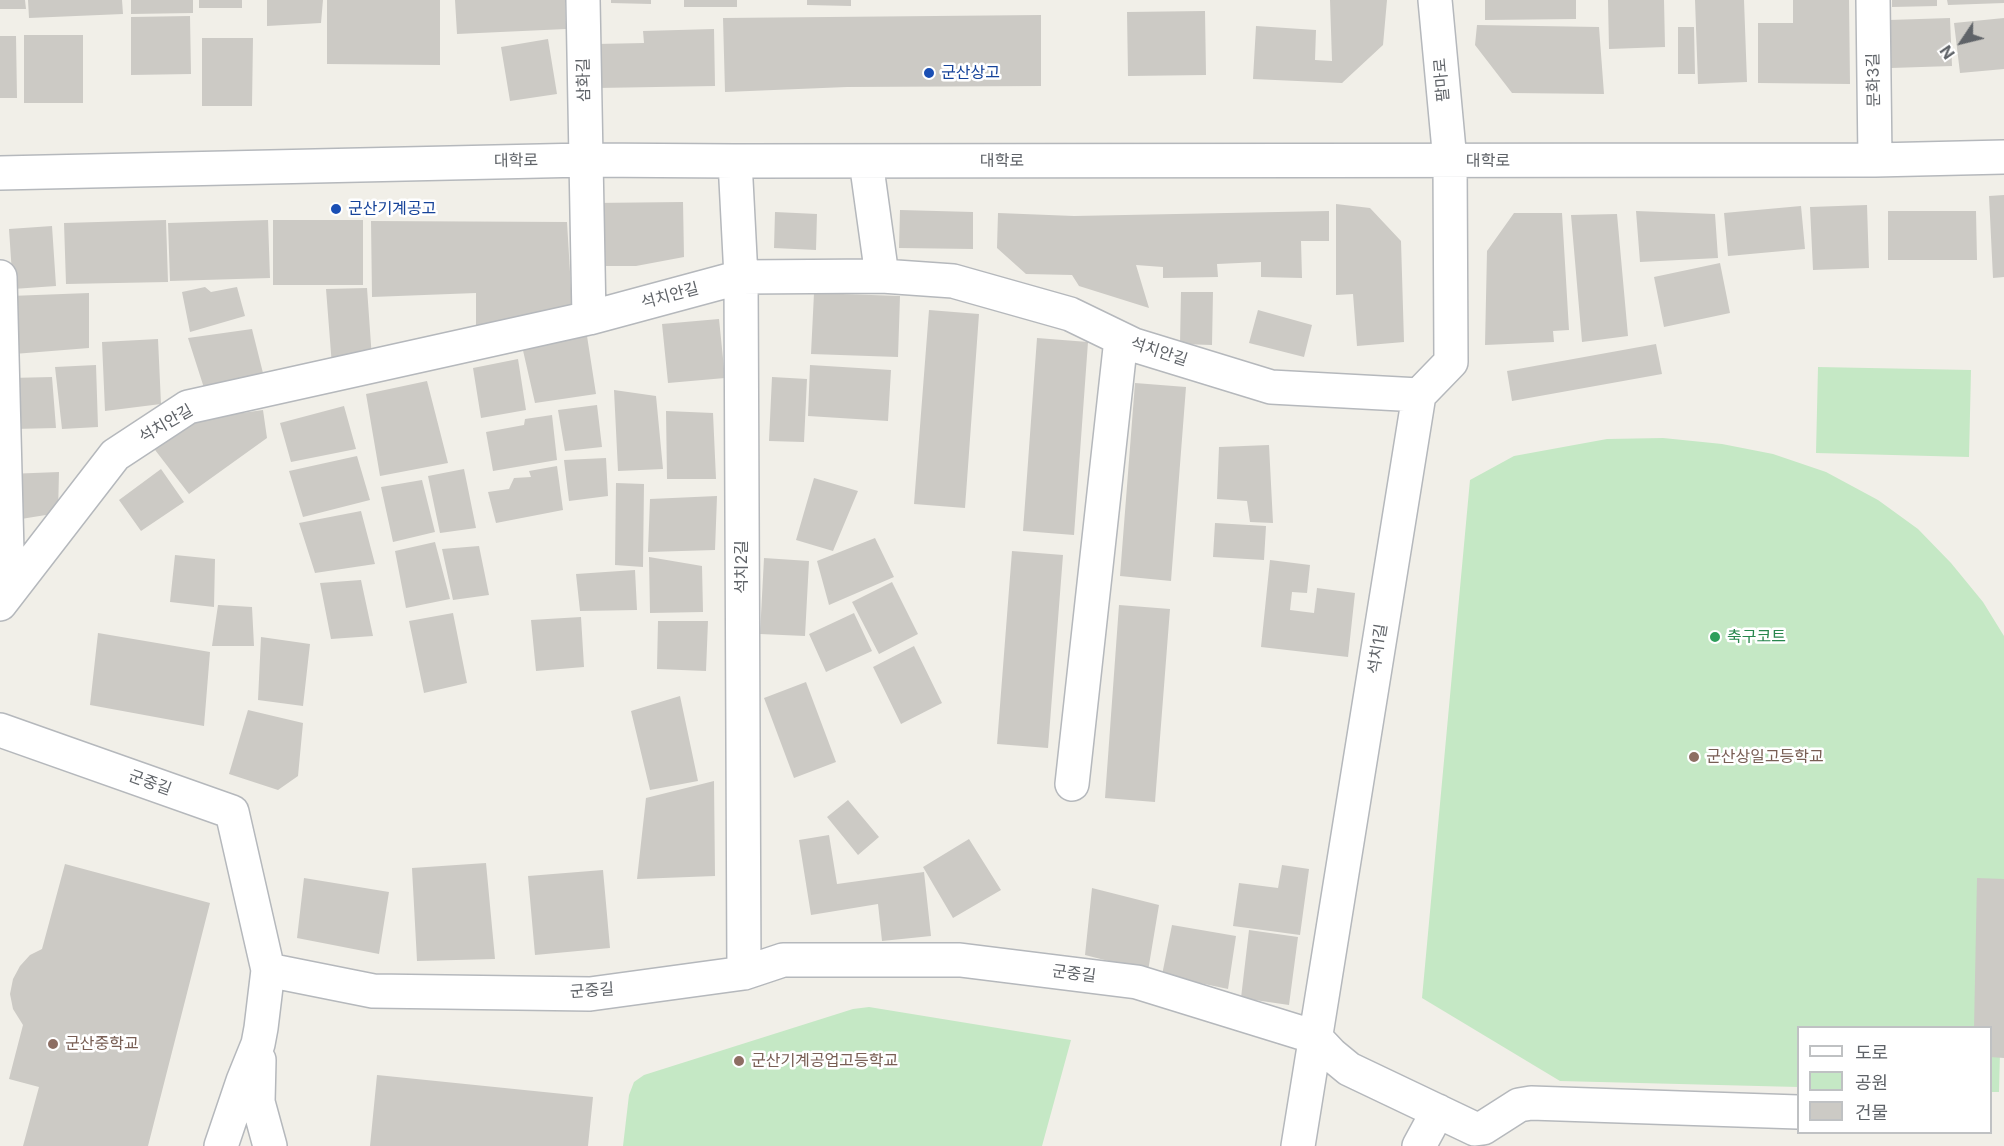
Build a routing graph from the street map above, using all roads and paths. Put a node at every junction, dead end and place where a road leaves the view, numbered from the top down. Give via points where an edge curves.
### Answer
1 (583, 0) edge
2 (1435, 0) edge
3 (1873, 0) edge
4 (2004, 157) edge
5 (585, 160) junction
6 (1875, 160) junction
7 (735, 161) junction
8 (866, 161) junction
9 (1450, 161) junction
10 (0, 173) edge
11 (882, 276) junction
12 (0, 277) edge
13 (741, 277) junction
14 (589, 318) junction
15 (1120, 339) junction
16 (1419, 395) junction
17 (4, 598) edge
18 (0, 729) edge
19 (1072, 784) dead end
20 (268, 970) junction
21 (744, 973) junction
22 (1315, 1037) junction
23 (258, 1044) junction
24 (1797, 1113) edge
25 (1452, 1127) edge
26 (221, 1146) edge
27 (270, 1146) edge
28 (1298, 1146) edge
29 (1419, 1146) edge

1 - 5 street, 삼화길
2 - 9 street, 팔마로
3 - 6 street, 문화3길
4 - 6 street, 대학로
5 - 7 street, 대학로
5 - 10 street, 대학로
5 - 14 street, 삼화길
6 - 9 street, 대학로
7 - 8 street, 대학로
7 - 13 street, 석치2길
8 - 9 street, 대학로
8 - 11 street
9 - 16 street via 1451,362
11 - 13 street, 석치안길
11 - 15 street, 석치안길 via 953,281 1070,314
12 - 17 street
13 - 14 street, 석치안길
13 - 21 street, 석치2길
14 - 17 street, 석치안길 via 188,408 115,454
15 - 16 street, 석치안길 via 1271,387
15 - 19 street
16 - 22 street, 석치1길
18 - 20 street, 군중길 via 232,813
20 - 21 street, 군중길 via 373,991 579,994
20 - 23 street
21 - 22 street, 군중길 via 783,960 960,960 1137,982
22 - 25 street via 1349,1069
22 - 28 street, 석치1길
23 - 26 street
23 - 27 street via 258,1102
24 - 25 street via 1530,1103 1483,1128
25 - 29 street

